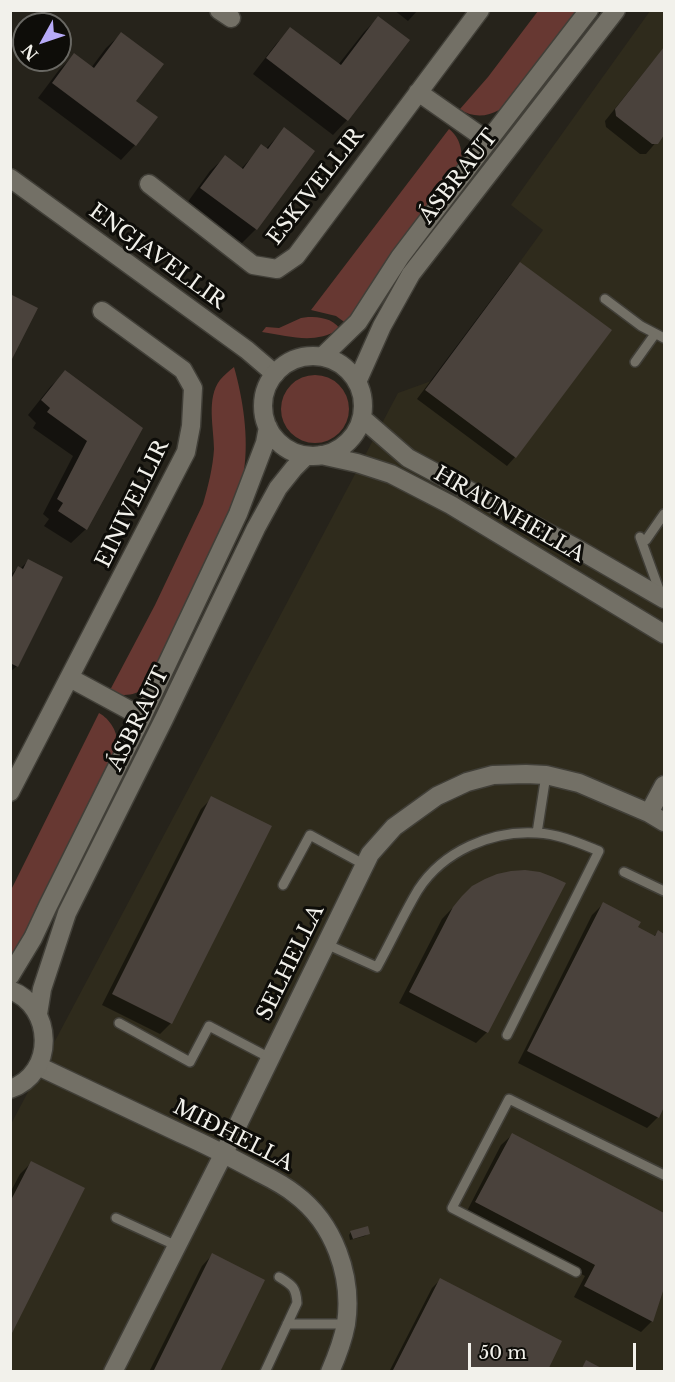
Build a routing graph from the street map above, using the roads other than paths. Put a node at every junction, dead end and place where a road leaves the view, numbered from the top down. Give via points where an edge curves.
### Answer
1 (480, 10) edge
2 (589, 10) edge
3 (616, 10) edge
4 (418, 92) junction
5 (488, 141) junction
6 (10, 178) edge
7 (149, 184) dead end
8 (605, 299) dead end
9 (102, 311) dead end
10 (660, 336) edge
11 (322, 357) junction
12 (635, 362) dead end
13 (275, 374) junction
14 (357, 382) junction
15 (362, 418) junction
16 (268, 428) junction
17 (314, 456) junction
18 (664, 514) edge
19 (663, 598) edge
20 (664, 634) edge
21 (70, 678) junction
22 (142, 717) junction
23 (546, 775) junction
24 (664, 785) edge
25 (10, 792) edge
26 (657, 818) edge
27 (537, 833) junction
28 (365, 865) junction
29 (624, 872) dead end
30 (283, 885) dead end
31 (664, 891) edge
32 (326, 944) junction
33 (10, 976) edge
34 (10, 990) edge
35 (38, 1014) junction
36 (119, 1023) dead end
37 (507, 1035) dead end
38 (270, 1058) junction
39 (38, 1066) junction
40 (10, 1089) edge
41 (224, 1153) junction
42 (664, 1175) edge
43 (116, 1218) dead end
44 (177, 1246) junction
45 (576, 1272) dead end
46 (279, 1277) dead end
47 (287, 1324) junction
48 (346, 1324) junction
49 (113, 1371) edge
50 (265, 1371) edge
51 (330, 1371) edge

1 - 4 street, ESKIVELLIR
2 - 5 street, ÁSBRAUT
3 - 14 street, ÁSBRAUT via 411,274
4 - 5 street
4 - 7 street, ESKIVELLIR via 296,256 277,269 253,265
5 - 11 street, ÁSBRAUT via 400,257 358,322
6 - 13 street, ENGJAVELLIR
8 - 10 lane
9 - 21 street, EINIVELLIR via 183,370 193,388 191,426 186,452
10 - 12 lane
11 - 13 street via 304,357
11 - 14 street via 343,365
13 - 16 street via 263,400
14 - 15 street via 362,394
15 - 17 street via 343,446
15 - 19 street, HRAUNHELLA via 408,458
16 - 17 street via 284,446
16 - 22 street, ÁSBRAUT via 238,514
17 - 20 street, HRAUNHELLA via 391,474 451,505
17 - 35 street, ÁSBRAUT via 294,468 256,528 67,913 42,989
18 - 19 lane via 643,538
21 - 22 street
21 - 25 street, EINIVELLIR
22 - 33 street, ÁSBRAUT via 33,938
23 - 26 street, SELHELLA via 579,783
23 - 27 lane
23 - 28 street, SELHELLA via 494,775 437,796 394,827
24 - 26 street, SELHELLA
27 - 32 lane via 498,836 446,861 419,889 377,967
27 - 37 lane via 599,851
28 - 30 lane via 310,835
28 - 32 street, SELHELLA
29 - 31 lane
32 - 38 street, SELHELLA
34 - 35 street via 29,1002
35 - 39 street via 44,1031 44,1049
36 - 38 lane via 190,1062 208,1026
38 - 41 street, SELHELLA
39 - 40 street via 28,1079
39 - 41 street, MIÐHELLA
41 - 44 street, SELHELLA
41 - 48 street, MIÐHELLA via 280,1183 325,1226 342,1264
42 - 45 lane via 509,1099 452,1208
43 - 44 lane
44 - 49 street, SELHELLA
46 - 47 lane via 297,1291 297,1303
47 - 48 lane
47 - 50 lane
48 - 51 street, MIÐHELLA

